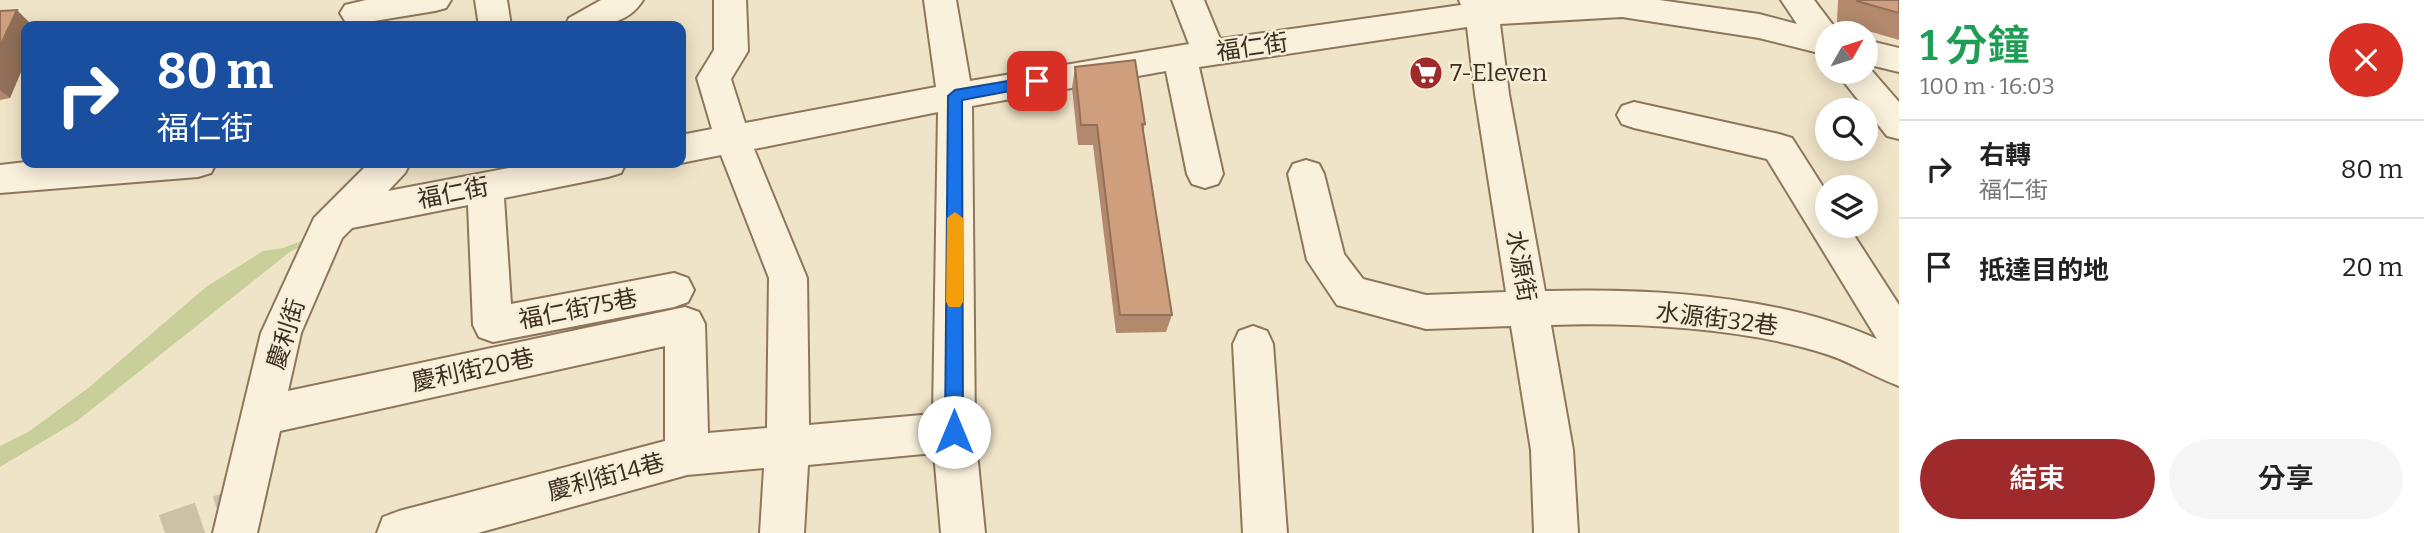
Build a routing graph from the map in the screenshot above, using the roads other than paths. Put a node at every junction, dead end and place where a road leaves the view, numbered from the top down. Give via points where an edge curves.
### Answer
1 (435, 0) edge
2 (491, 0) edge
3 (627, 0) edge
4 (730, 0) edge
5 (940, 0) edge
6 (1188, 0) edge
7 (1797, 0) edge
8 (1621, 3) edge
9 (1478, 6) edge
10 (356, 13) dead end
11 (494, 21) edge
12 (590, 21) edge
13 (1815, 25) edge
14 (1815, 39) edge
15 (1878, 55) edge
16 (1195, 56) junction
17 (1899, 60) edge
18 (1863, 84) edge
19 (955, 96) junction
20 (1634, 115) dead end
21 (1899, 126) edge
22 (732, 139) junction
23 (686, 148) edge
24 (136, 168) edge
25 (387, 168) edge
26 (582, 168) edge
27 (1205, 174) dead end
28 (1306, 174) dead end
29 (0, 179) edge
30 (485, 187) junction
31 (1815, 206) edge
32 (339, 215) junction
33 (1835, 238) edge
34 (680, 307) junction
35 (1528, 310) junction
36 (1899, 339) edge
37 (1253, 344) dead end
38 (1899, 369) edge
39 (262, 416) junction
40 (954, 432) junction
41 (788, 447) junction
42 (687, 455) junction
43 (782, 525) edge
44 (235, 533) edge
45 (400, 533) edge
46 (962, 533) edge
47 (1265, 533) edge
48 (1556, 533) edge

1 - 10 street
2 - 11 street
3 - 12 street
4 - 22 street via 731,51 714,78
5 - 19 street
6 - 16 street
7 - 13 street
8 - 9 street, 福仁街
8 - 14 street, 福仁街
9 - 16 street, 福仁街
9 - 35 street, 水源街
15 - 17 street
16 - 19 street, 福仁街
16 - 27 street
18 - 21 street
19 - 22 street, 福仁街
19 - 40 street
20 - 31 street via 1779,148
22 - 23 street, 福仁街
22 - 41 street via 788,278
24 - 29 street
25 - 32 street, 慶利街
26 - 30 street, 福仁街
28 - 35 street, 水源街32巷 via 1326,260 1351,293 1426,312
30 - 32 street, 福仁街
30 - 34 street, 福仁街75巷 via 493,325
32 - 39 street, 慶利街 via 327,229 281,333
33 - 36 street
34 - 39 street, 慶利街20巷
34 - 42 street, 慶利街14巷
35 - 38 street, 水源街32巷 via 1606,306 1749,318 1833,338
35 - 48 street, 水源街 via 1552,450
37 - 47 street
39 - 44 street, 慶利街
40 - 41 street
40 - 46 street
41 - 42 street
41 - 43 street
42 - 45 street, 慶利街14巷

